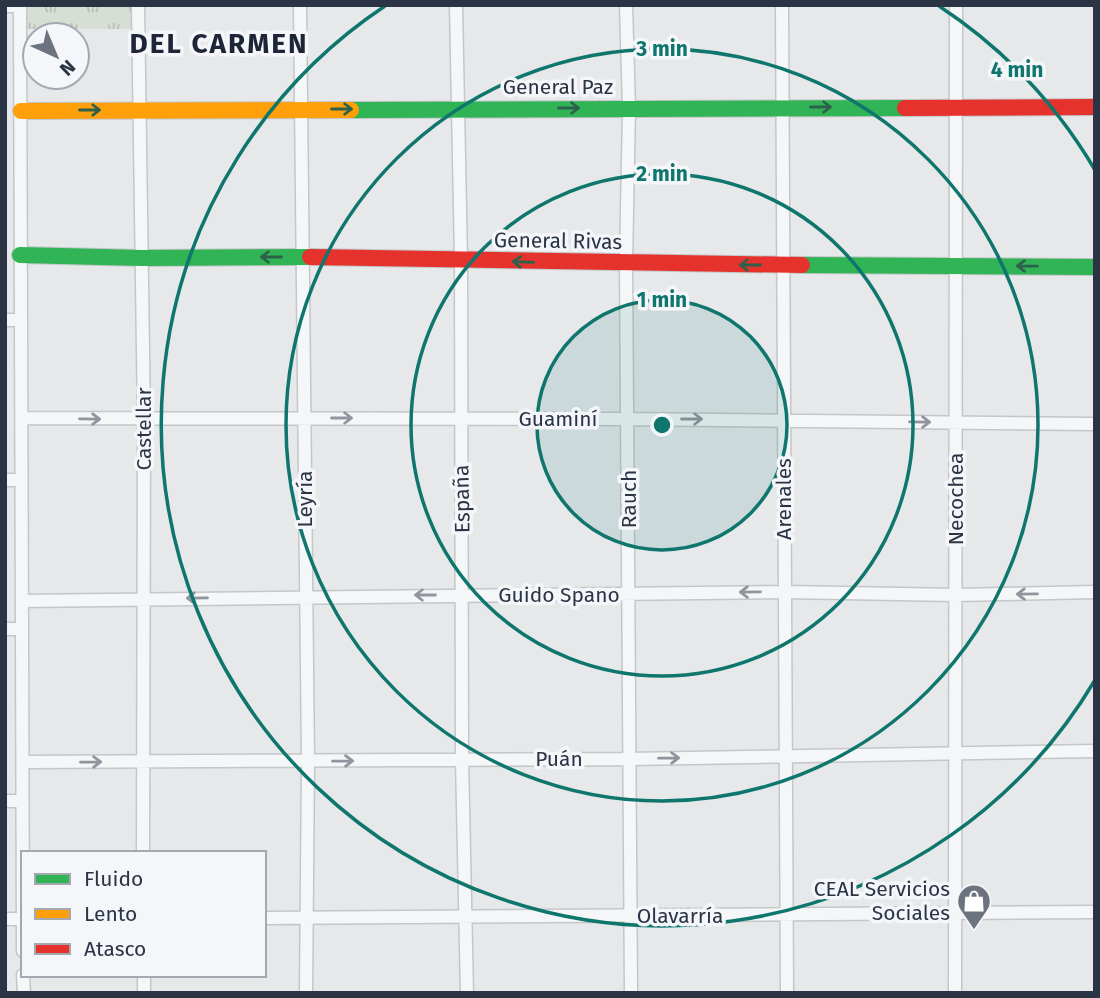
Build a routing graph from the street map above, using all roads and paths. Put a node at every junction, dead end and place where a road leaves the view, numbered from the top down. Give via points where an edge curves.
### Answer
1 (138, 5) edge
2 (300, 5) edge
3 (456, 5) edge
4 (626, 5) edge
5 (782, 5) edge
6 (956, 5) edge
7 (5, 6) edge
8 (20, 6) edge
9 (629, 107) junction
10 (784, 107) junction
11 (956, 107) junction
12 (1095, 107) edge
13 (459, 108) junction
14 (303, 109) junction
15 (140, 110) junction
16 (22, 111) junction
17 (5, 163) edge
18 (20, 163) junction
19 (20, 256) junction
20 (302, 257) junction
21 (142, 258) junction
22 (461, 260) junction
23 (626, 264) junction
24 (782, 265) junction
25 (956, 265) junction
26 (1095, 267) edge
27 (5, 320) edge
28 (20, 320) junction
29 (22, 418) junction
30 (304, 418) junction
31 (461, 419) junction
32 (628, 419) junction
33 (144, 420) junction
34 (784, 420) junction
35 (957, 423) junction
36 (1095, 424) edge
37 (5, 480) edge
38 (21, 480) junction
39 (785, 592) junction
40 (1095, 592) edge
41 (629, 594) junction
42 (463, 595) junction
43 (956, 595) junction
44 (305, 596) junction
45 (145, 599) junction
46 (23, 601) junction
47 (5, 629) edge
48 (22, 629) junction
49 (1095, 751) edge
50 (956, 755) junction
51 (785, 756) junction
52 (462, 759) junction
53 (630, 759) junction
54 (143, 761) junction
55 (308, 761) junction
56 (23, 762) junction
57 (5, 801) edge
58 (22, 801) junction
59 (22, 851) edge
60 (144, 851) edge
61 (1095, 912) edge
62 (954, 914) junction
63 (466, 915) junction
64 (785, 915) junction
65 (629, 916) junction
66 (307, 917) junction
67 (266, 918) edge
68 (306, 993) edge
69 (467, 993) edge
70 (631, 993) edge
71 (787, 993) edge
72 (954, 993) edge

1 - 15 street, Castellar
2 - 14 street, Leyría
3 - 13 street, España
4 - 9 street, Rauch
5 - 10 street, Arenales
6 - 11 street, Necochea
7 - 8 street
8 - 16 street
9 - 10 street, General Paz
13 -> 9 street, General Paz
9 - 23 street, Rauch
10 -> 11 street, General Paz
10 - 24 street, Arenales
11 - 12 street, General Paz
11 - 25 street, Necochea
14 -> 13 street, General Paz
13 - 22 street, España
14 - 15 street, General Paz
14 - 20 street, Leyría
16 -> 15 street, General Paz
15 - 21 street, Castellar
16 - 18 street
17 - 18 street
18 - 19 street
19 - 21 street, General Rivas
19 - 28 street
20 -> 21 street, General Rivas
20 - 22 street, General Rivas
20 - 30 street, Leyría
21 - 33 street, Castellar
23 -> 22 street, General Rivas
22 - 31 street, España
24 -> 23 street, General Rivas
23 - 32 street, Rauch
24 - 25 street, General Rivas
24 - 34 street, Arenales
26 -> 25 street, General Rivas
25 - 35 street, Necochea
27 - 28 street
28 - 29 street
29 -> 33 street, Guaminí
29 - 38 street
30 -> 31 street, Guaminí
30 - 33 street, Guaminí
30 - 44 street, Leyría
31 - 32 street, Guaminí
31 - 42 street, España
32 -> 34 street, Guaminí
32 - 41 street, Rauch
33 - 45 street, Castellar
34 -> 35 street, Guaminí
34 - 39 street, Arenales
35 - 36 street, Guaminí
35 - 43 street, Necochea
37 - 38 street
38 - 46 street
39 -> 41 street, Guido Spano
39 - 43 street, Guido Spano
39 - 51 street, Arenales
40 -> 43 street, Guido Spano
41 - 42 street, Guido Spano
41 - 53 street, Rauch
42 -> 44 street, Guido Spano
42 - 52 street, España
43 - 50 street, Necochea
44 -> 45 street, Guido Spano
44 - 55 street, Leyría
45 - 46 street, Guido Spano
45 - 54 street, Castellar
46 - 48 street
47 - 48 street
48 - 56 street
49 - 50 street, Puán
50 - 51 street, Puán
50 - 62 street, Necochea
53 -> 51 street, Puán
51 - 64 street, Arenales
52 - 53 street, Puán
55 -> 52 street, Puán
52 - 63 street, España
53 - 65 street, Rauch
54 - 55 street, Puán
56 -> 54 street, Puán
54 - 60 street, Castellar
55 - 66 street, Leyría
56 - 58 street
57 - 58 street
58 - 59 street
61 - 62 street, Olavarría
62 - 64 street, Olavarría
62 - 72 street, Necochea
63 - 65 street, Olavarría
63 - 66 street, Olavarría
63 - 69 street, España
64 - 65 street, Olavarría
64 - 71 street, Arenales
65 - 70 street, Rauch
66 - 67 street, Olavarría
66 - 68 street, Leyría

